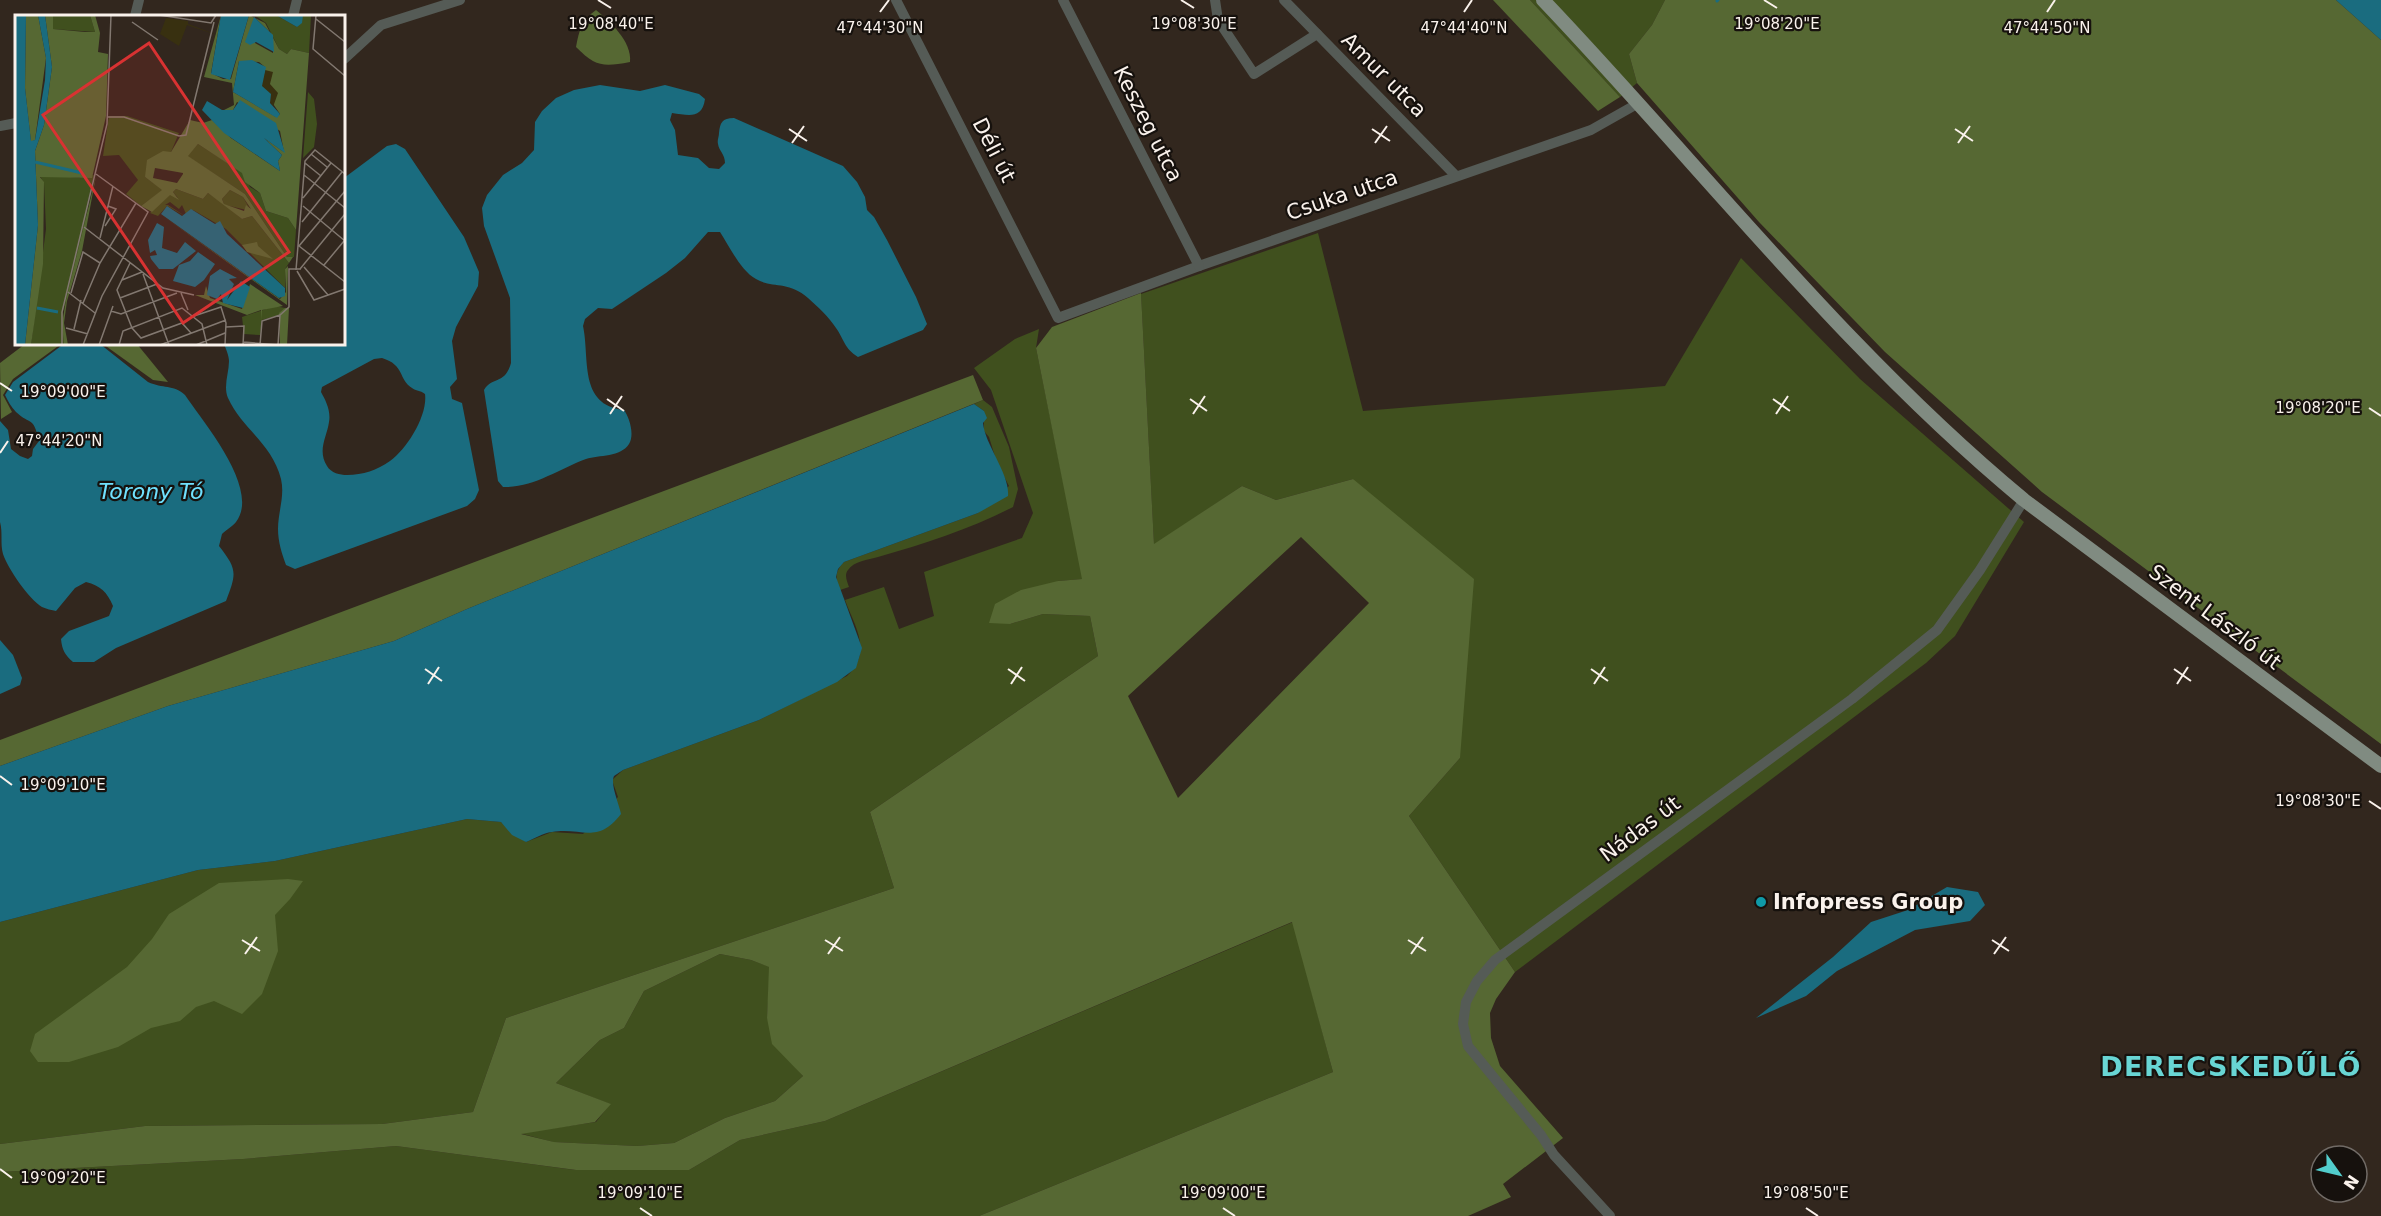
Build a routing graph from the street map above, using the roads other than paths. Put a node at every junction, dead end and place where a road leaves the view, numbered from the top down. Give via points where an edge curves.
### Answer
1 (139, 0) edge
2 (297, 0) edge
3 (896, 0) edge
4 (1063, 0) edge
5 (1215, 0) edge
6 (1284, 0) edge
7 (1543, 0) edge
8 (454, 1) edge
9 (135, 15) edge
10 (293, 15) edge
11 (1317, 34) junction
12 (345, 58) edge
13 (1636, 104) junction
14 (15, 123) edge
15 (0, 126) edge
16 (1456, 176) junction
17 (1199, 266) junction
18 (1058, 318) joint
19 (2024, 500) junction
20 (2381, 766) edge
21 (1610, 1216) edge

1 - 9 street
2 - 10 street
3 - 18 street, Déli út
4 - 17 street, Keszeg utca
5 - 11 street via 1218,20 1254,74
6 - 11 street, Amur utca
7 - 13 main road, Szent László út
8 - 12 street via 381,25
11 - 16 street, Amur utca
13 - 16 street, Csuka utca via 1591,130
13 - 19 main road, Szent László út via 1816,300 1945,431
14 - 15 street
16 - 17 street, Csuka utca
17 - 18 street, Csuka utca
19 - 20 main road, Szent László út
19 - 21 street, Nádas út via 1938,630 1852,699 1495,960 1477,981 1466,1002 1463,1024 1468,1046 1554,1155

